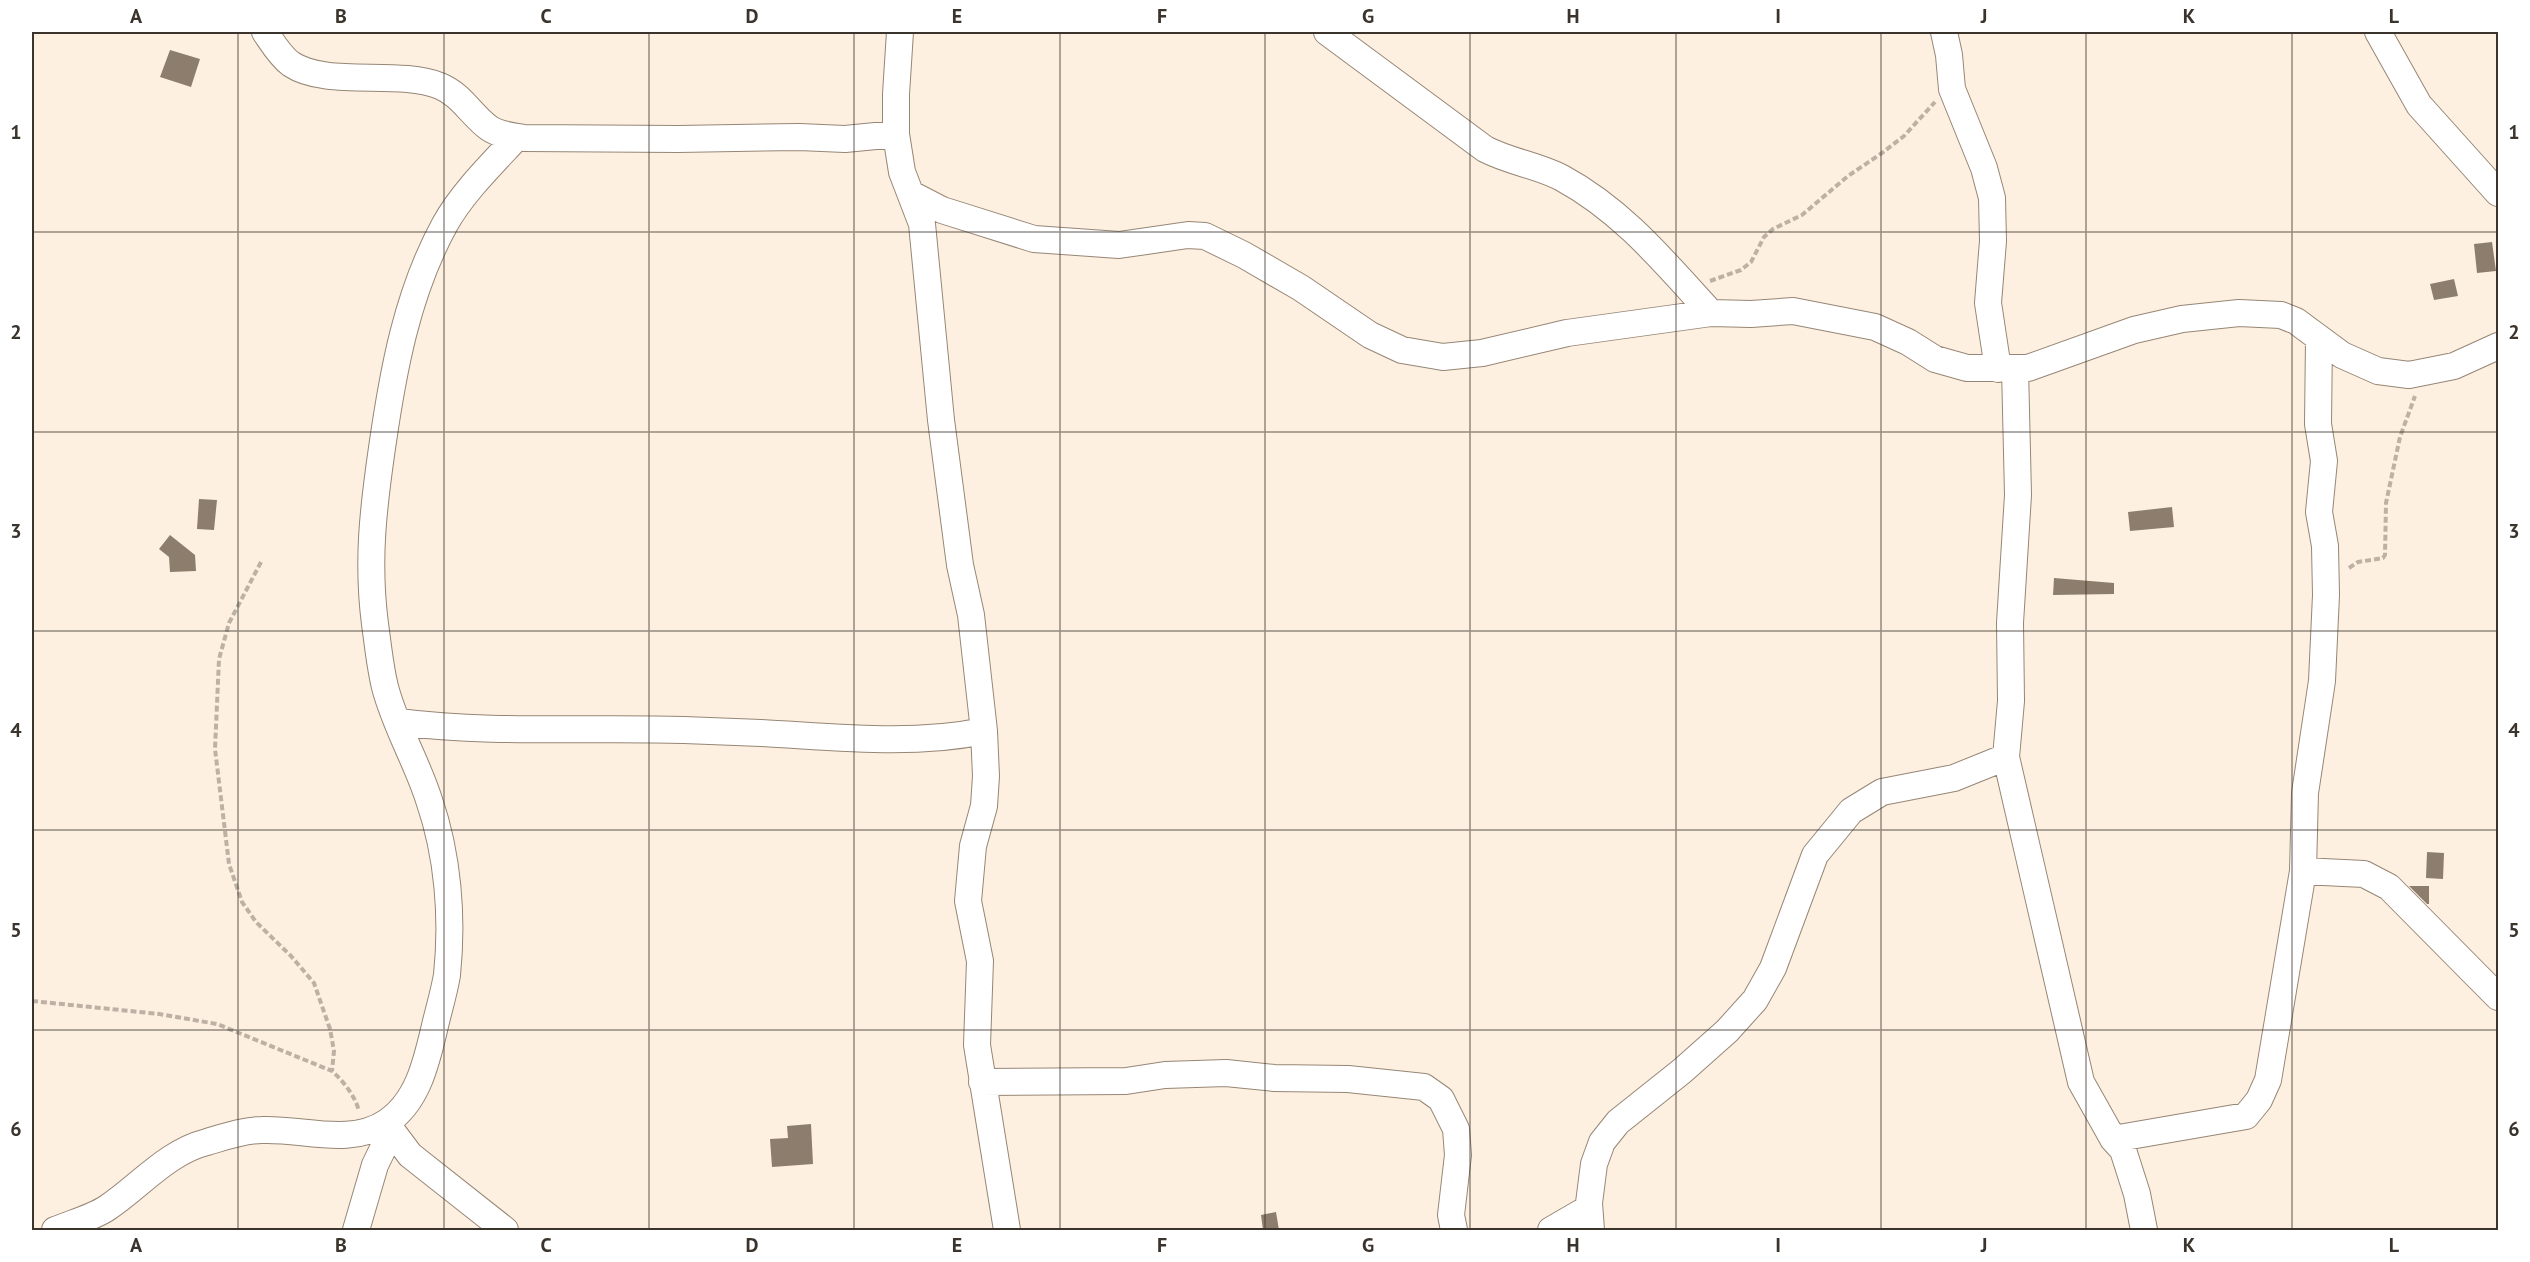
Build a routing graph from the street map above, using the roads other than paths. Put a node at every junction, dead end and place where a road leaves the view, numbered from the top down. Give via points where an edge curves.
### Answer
1 (265, 32) edge
2 (900, 32) edge
3 (1328, 32) edge
4 (1944, 32) edge
5 (2378, 32) edge
6 (896, 134) junction
7 (517, 137) junction
8 (2499, 193) edge
9 (911, 194) junction
10 (1711, 313) junction
11 (2319, 339) junction
12 (2499, 346) edge
13 (2006, 369) junction
14 (398, 722) junction
15 (984, 731) junction
16 (2007, 758) junction
17 (2303, 871) junction
18 (2499, 997) edge
19 (982, 1082) junction
20 (381, 1128) junction
21 (2113, 1139) junction
22 (1590, 1219) edge
23 (55, 1230) edge
24 (356, 1230) edge
25 (505, 1230) edge
26 (1007, 1230) edge
27 (1454, 1230) edge
28 (1551, 1230) edge
29 (2145, 1230) edge

1 - 7 street via 290,63 306,71 438,85 456,95 489,129
2 - 6 street
3 - 10 street via 1485,149 1561,177 1632,226
4 - 13 street via 1952,88 1992,198 1988,303
5 - 8 street via 2419,105
6 - 7 street via 845,139
6 - 9 street via 902,172
7 - 14 street via 483,172 447,221 421,274 390,394 372,515 370,568 385,688
9 - 10 street via 942,210 1034,239 1119,245 1205,236 1301,288 1370,336 1402,350 1443,357 1482,353 1567,333
9 - 15 street via 922,224 941,420 960,565 971,615
10 - 13 street via 1793,311 1837,318 1875,327 1935,359 1967,368
11 - 12 street via 2342,355 2378,371 2409,375 2454,366
11 - 13 street via 2281,315 2182,319 2134,330 2028,368
11 - 17 street via 2318,424 2324,461 2319,512 2325,546 2326,595 2322,681 2305,793
13 - 16 street via 2018,495
14 - 15 street via 490,730 655,729 859,740
14 - 20 street via 430,801 444,858 450,914 446,977 416,1090
15 - 19 street via 984,806 973,846 968,901 980,961 977,1045
16 - 21 street via 2081,1082
16 - 22 street via 1954,778 1882,792 1851,811 1815,855 1773,968 1755,1000 1728,1031 1618,1122 1602,1142 1594,1164
17 - 18 street via 2364,874 2389,886
17 - 21 street via 2268,1080 2259,1100 2246,1116
19 - 26 street
19 - 27 street via 1126,1081 1226,1073 1424,1087 1441,1099 1456,1129 1458,1155 1451,1215
20 - 23 street via 326,1135 260,1130 202,1143 169,1159 105,1209
20 - 24 street
20 - 25 street
21 - 29 street via 2123,1150
22 - 28 street

